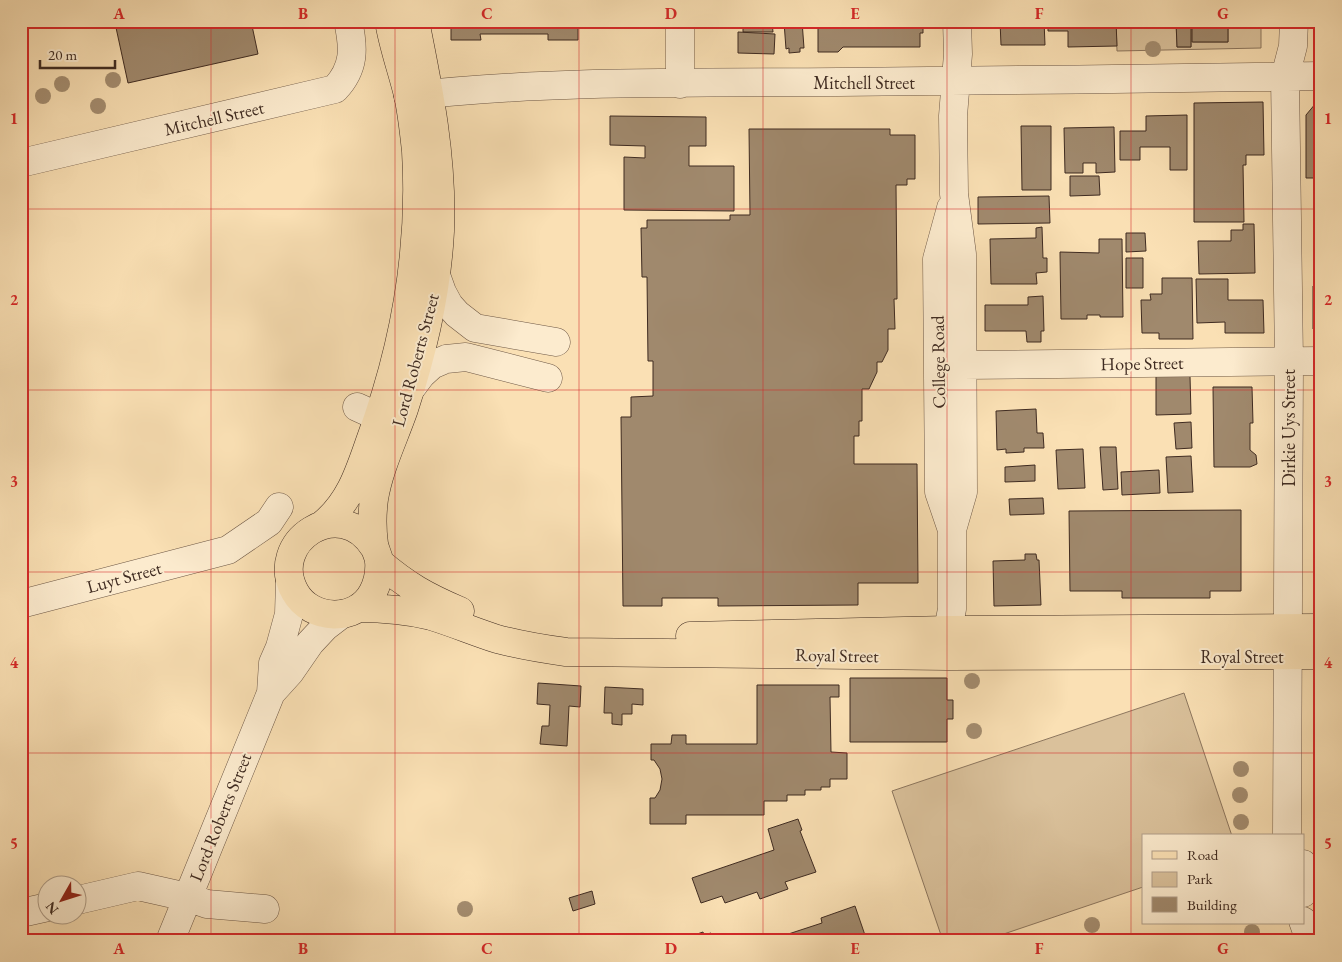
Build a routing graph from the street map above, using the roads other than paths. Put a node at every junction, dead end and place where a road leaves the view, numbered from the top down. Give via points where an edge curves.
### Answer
1 (348, 21) edge
2 (389, 21) edge
3 (415, 21) edge
4 (680, 21) edge
5 (957, 21) edge
6 (1294, 21) edge
7 (1321, 76) edge
8 (1285, 77) junction
9 (956, 82) junction
10 (680, 84) junction
11 (419, 95) junction
12 (21, 163) edge
13 (954, 194) junction
14 (437, 278) junction
15 (556, 342) dead end
16 (1321, 360) edge
17 (1289, 361) junction
18 (963, 365) junction
19 (548, 378) dead end
20 (412, 387) junction
21 (279, 507) dead end
22 (322, 525) junction
23 (952, 530) junction
24 (377, 555) junction
25 (290, 581) junction
26 (21, 604) edge
27 (350, 611) junction
28 (1321, 628) edge
29 (1287, 629) junction
30 (948, 630) junction
31 (1321, 655) edge
32 (948, 656) junction
33 (1287, 656) junction
34 (271, 693) junction
35 (1287, 834) edge
36 (1304, 865) edge
37 (1304, 891) edge
38 (187, 896) junction
39 (88, 898) edge
40 (38, 909) edge
41 (265, 909) dead end
42 (21, 913) edge
43 (1304, 924) edge
44 (170, 941) edge
45 (1310, 941) edge

1 - 12 street, Mitchell Street via 352,40 350,65 335,89
2 - 11 main road, Lord Roberts Street
3 - 11 main road, Lord Roberts Street
4 - 10 street
5 - 9 street, College Road
6 - 8 street, Dirkie Uys Street via 1294,46
7 - 8 street, Mitchell Street
8 - 9 street, Mitchell Street
8 - 17 street, Dirkie Uys Street
9 - 10 street, Mitchell Street
9 - 13 street, College Road
10 - 11 street, Mitchell Street via 610,84
11 - 14 main road, Lord Roberts Street via 439,191
11 - 22 main road, Lord Roberts Street via 413,123 417,175 414,249 401,336 368,412 350,494
13 - 18 street, College Road via 962,254
13 - 23 street, College Road via 937,259 939,492
14 - 15 street via 449,305 475,328
14 - 20 main road, Lord Roberts Street
16 - 17 street, Hope Street
17 - 18 street, Hope Street
17 - 29 street, Dirkie Uys Street
18 - 23 street, College Road via 963,492
19 - 20 street via 466,356 432,365
20 - 24 main road, Lord Roberts Street via 377,485 372,524
21 - 26 street, Luyt Street via 268,522 228,550
22 - 24 main road via 349,525 358,529
22 - 25 main road, Lord Roberts Street via 303,536 295,546 288,570
23 - 30 street, College Road via 952,609
24 - 27 main road, Lord Roberts Street via 376,585 371,595
24 - 30 main road, Royal Street via 400,580 465,613 498,624 565,636 616,638
25 - 27 main road via 301,601 311,609 324,614
25 - 34 street, Lord Roberts Street via 289,614 273,663
27 - 32 main road, Royal Street via 384,608 409,611 499,640 566,652
27 - 34 street, Lord Roberts Street via 325,627
28 - 29 main road, Royal Street
29 - 30 main road, Royal Street
29 - 33 street, Dirkie Uys Street
30 - 32 street, College Road
31 - 33 main road, Royal Street
32 - 33 main road, Royal Street
33 - 35 street, Dirkie Uys Street
34 - 38 street, Lord Roberts Street
36 - 37 street via 1309,880
38 - 39 street via 138,886
38 - 41 street via 208,904
38 - 44 street, Lord Roberts Street
40 - 42 street
43 - 45 street

